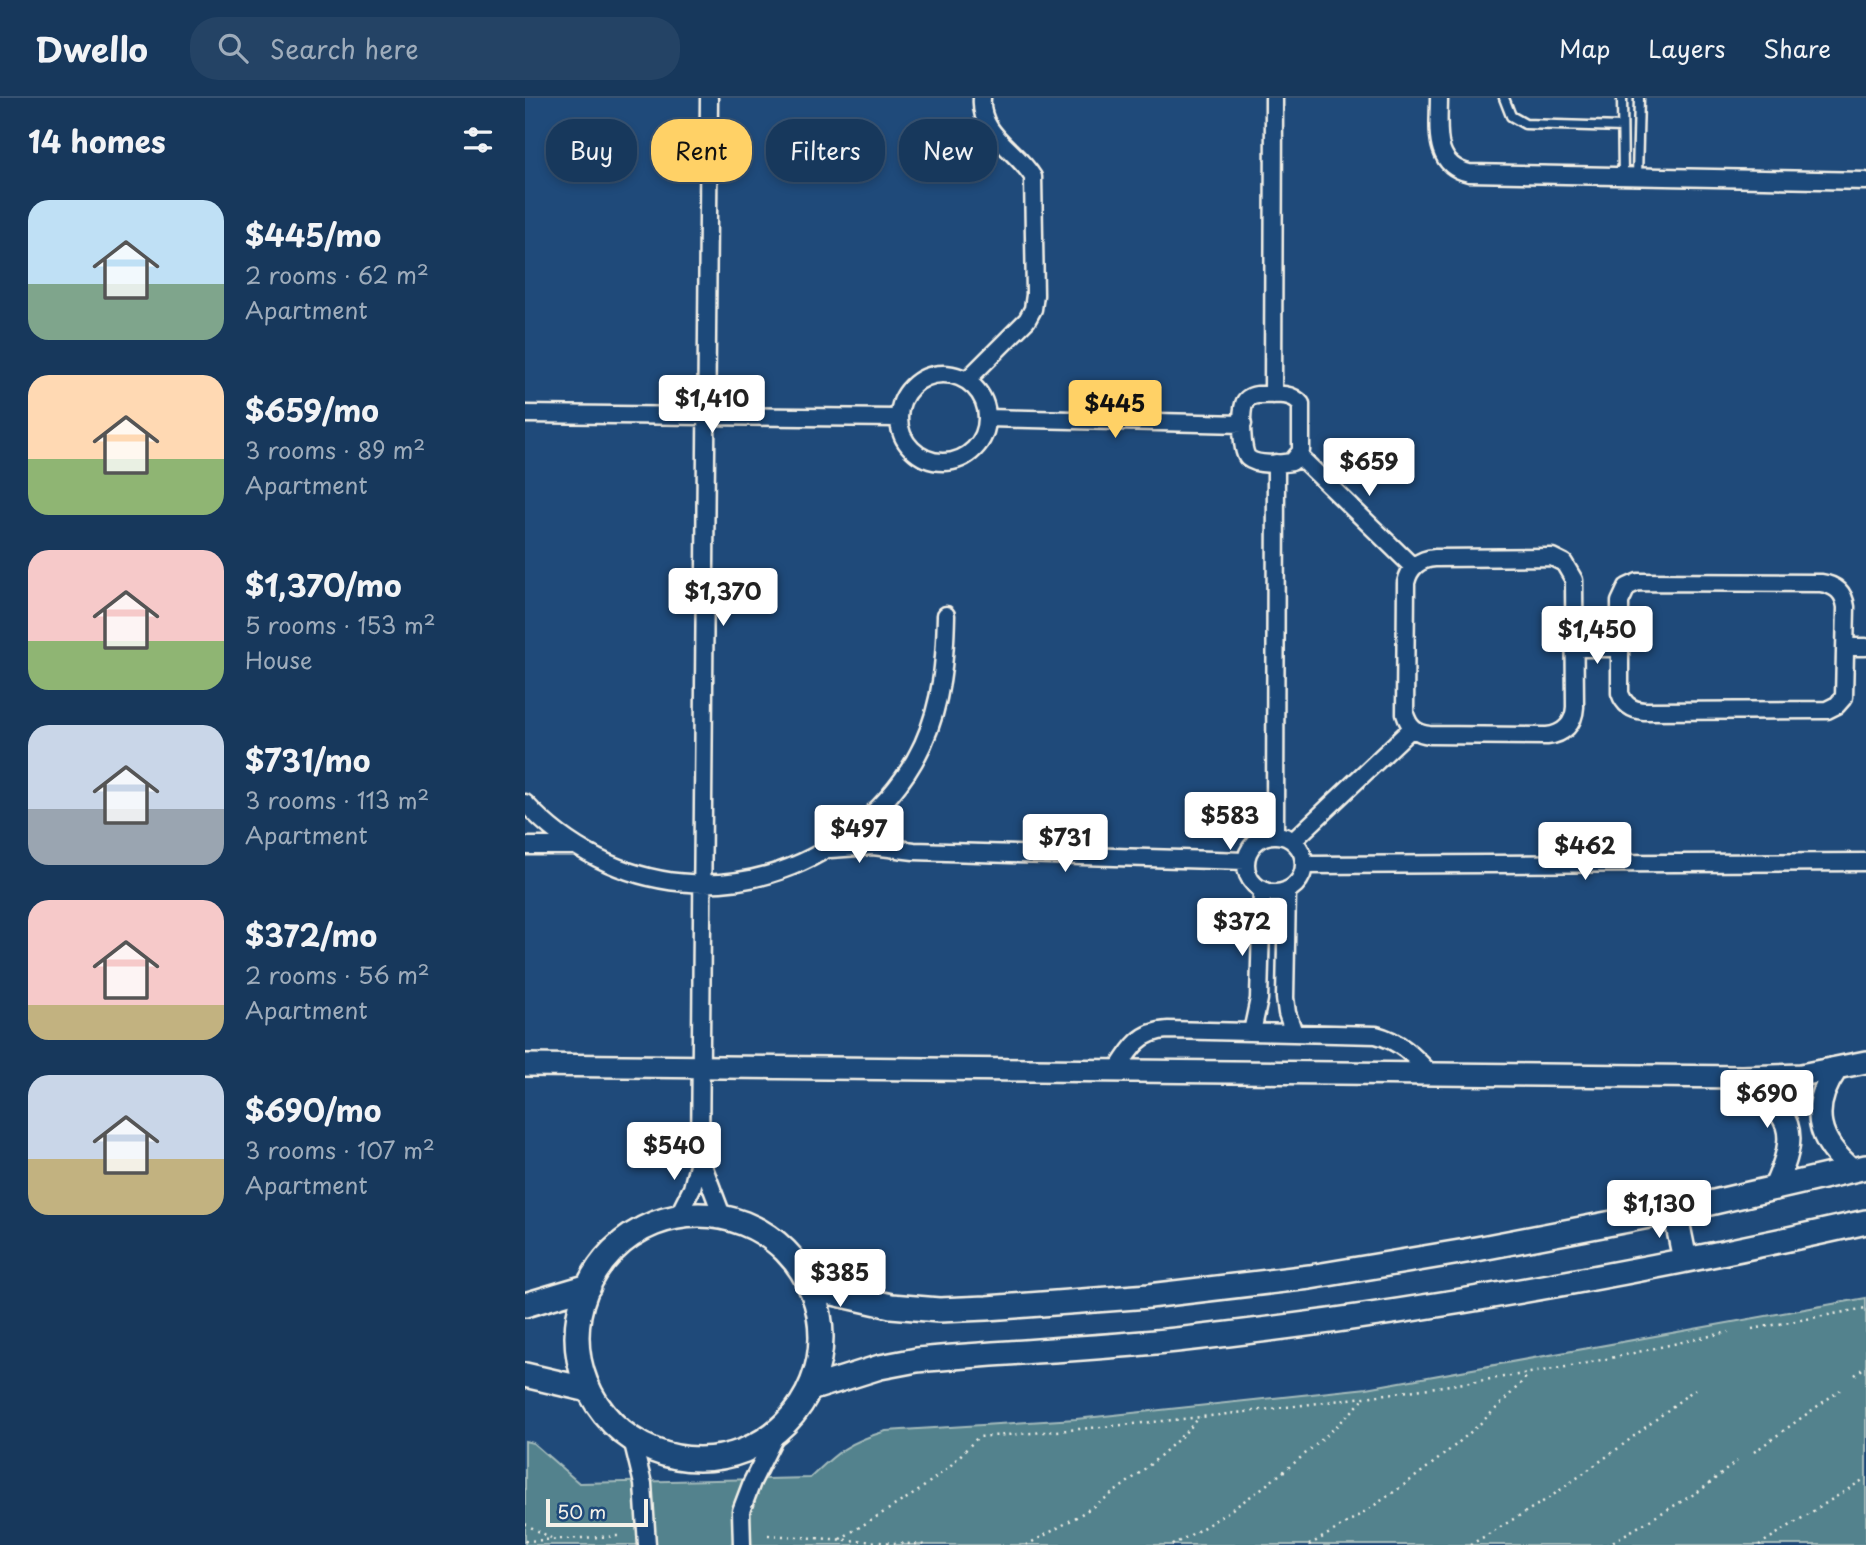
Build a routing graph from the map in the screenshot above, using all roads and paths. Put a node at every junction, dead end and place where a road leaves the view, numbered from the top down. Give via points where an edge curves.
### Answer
1 (709, 98) edge
2 (982, 98) edge
3 (1274, 98) edge
4 (1439, 98) edge
5 (1504, 98) edge
6 (1622, 98) edge
7 (1639, 98) edge
8 (1622, 127) junction
9 (1630, 177) junction
10 (1866, 181) edge
11 (967, 380) junction
12 (1273, 395) junction
13 (525, 414) edge
14 (706, 416) junction
15 (899, 418) junction
16 (988, 418) junction
17 (1243, 424) junction
18 (1299, 456) junction
19 (1276, 463) junction
20 (1413, 567) junction
21 (946, 615) dead end
22 (1846, 647) junction
23 (1866, 647) edge
24 (1574, 648) junction
25 (1620, 648) junction
26 (1412, 727) junction
27 (529, 807) edge
28 (871, 817) junction
29 (1275, 835) junction
30 (1293, 841) junction
31 (525, 845) edge
32 (577, 846) junction
33 (887, 847) junction
34 (830, 849) junction
35 (1247, 861) junction
36 (1866, 862) edge
37 (1304, 865) junction
38 (703, 884) junction
39 (1262, 889) junction
40 (1287, 890) junction
41 (1259, 990) junction
42 (1286, 991) junction
43 (1252, 1032) junction
44 (1294, 1033) junction
45 (1866, 1062) edge
46 (525, 1065) edge
47 (703, 1067) junction
48 (1117, 1070) junction
49 (1836, 1070) junction
50 (1430, 1073) junction
51 (1742, 1077) junction
52 (700, 1157) junction
53 (1859, 1169) edge
54 (1774, 1189) junction
55 (1675, 1210) junction
56 (677, 1218) junction
57 (723, 1218) junction
58 (1866, 1222) edge
59 (1685, 1260) junction
60 (589, 1286) junction
61 (811, 1288) junction
62 (525, 1304) edge
63 (1866, 1308) edge
64 (1752, 1329) dead end
65 (1728, 1332) dead end
66 (1866, 1366) edge
67 (1530, 1373) junction
68 (525, 1375) edge
69 (1855, 1375) dead end
70 (810, 1389) junction
71 (1695, 1389) dead end
72 (589, 1390) junction
73 (1840, 1390) dead end
74 (1367, 1397) junction
75 (1201, 1416) junction
76 (778, 1430) junction
77 (632, 1439) junction
78 (1754, 1452) dead end
79 (1737, 1461) dead end
80 (1866, 1478) edge
81 (525, 1524) edge
82 (768, 1535) dead end
83 (618, 1536) dead end
84 (840, 1538) junction
85 (554, 1540) junction
86 (525, 1541) edge
87 (647, 1545) edge
88 (742, 1545) edge
89 (927, 1545) edge
90 (1026, 1545) edge
91 (1172, 1545) edge
92 (1309, 1545) edge
93 (1470, 1545) edge
94 (1607, 1545) edge
95 (1759, 1545) edge

1 - 14 street
2 - 11 street via 987,127 1033,177 1035,295 1027,320
3 - 12 street
4 - 9 street via 1441,153 1462,172
5 - 8 lane via 1511,116 1525,124
6 - 8 lane
7 - 9 lane
8 - 9 lane
9 - 10 street
11 - 15 street via 943,374 926,377 902,401
11 - 16 street via 980,393
12 - 17 street via 1249,397
12 - 18 street via 1292,396 1301,404
13 - 14 street
14 - 15 street
14 - 38 street
15 - 16 street via 913,450 927,459 945,462 975,448 985,434
16 - 17 street
17 - 19 street via 1246,456
18 - 19 street
18 - 20 street
19 - 29 street
20 - 24 street via 1435,558 1558,559 1574,579
20 - 26 street via 1406,589 1405,714
21 - 28 street via 942,681 931,725 899,784
22 - 23 street
22 - 25 street via 1846,691 1833,708 1657,711 1633,709 1622,698
22 - 25 street via 1846,603 1831,585 1638,582 1627,587 1621,598
24 - 25 street
24 - 26 street via 1574,713 1559,733 1430,735
26 - 30 street
27 - 31 street via 532,830
27 - 32 street
28 - 33 street
28 - 34 street
29 - 30 street
29 - 35 street via 1256,843
30 - 37 street
31 - 32 street
32 - 38 street via 629,871
33 - 34 street
33 - 35 street
34 - 38 street via 761,878
35 - 39 street via 1252,880
36 - 37 street
37 - 40 street via 1301,877
38 - 47 street
39 - 40 street
39 - 41 street
40 - 42 street
41 - 42 street via 1272,985
41 - 43 street
42 - 44 street
43 - 44 street
43 - 48 street via 1153,1031 1134,1043
44 - 50 street via 1391,1039
45 - 49 street
46 - 47 street
47 - 48 street
47 - 52 street
48 - 50 street
49 - 51 street
49 - 53 street via 1822,1094 1819,1118 1832,1151
50 - 51 street
51 - 54 street via 1776,1105 1787,1124 1788,1156
52 - 56 street
52 - 57 street
53 - 54 main road
54 - 55 main road
55 - 59 main road
55 - 61 main road via 1310,1277 1149,1296 939,1310 891,1306
56 - 57 main road
56 - 60 main road via 645,1228 625,1241
57 - 61 main road via 754,1229 775,1243 794,1260
58 - 59 main road
59 - 70 main road via 1266,1329 917,1360
60 - 62 main road
60 - 72 main road via 577,1330 579,1361
61 - 70 main road via 821,1339
63 - 64 path
65 - 67 path
66 - 69 path
67 - 74 path
67 - 92 path via 1501,1406 1398,1488
68 - 72 main road
70 - 76 main road
71 - 93 path via 1559,1491
72 - 77 main road via 607,1417
73 - 78 path
74 - 75 path
74 - 91 path via 1226,1514
75 - 84 path via 978,1437 917,1492
75 - 90 path via 1150,1466 1110,1496
76 - 77 main road via 749,1448 715,1458 681,1458
76 - 88 street via 741,1511
77 - 87 street via 643,1484
79 - 94 path via 1701,1490
80 - 95 path
81 - 85 path
82 - 84 path
83 - 85 path
84 - 89 path
85 - 86 path

